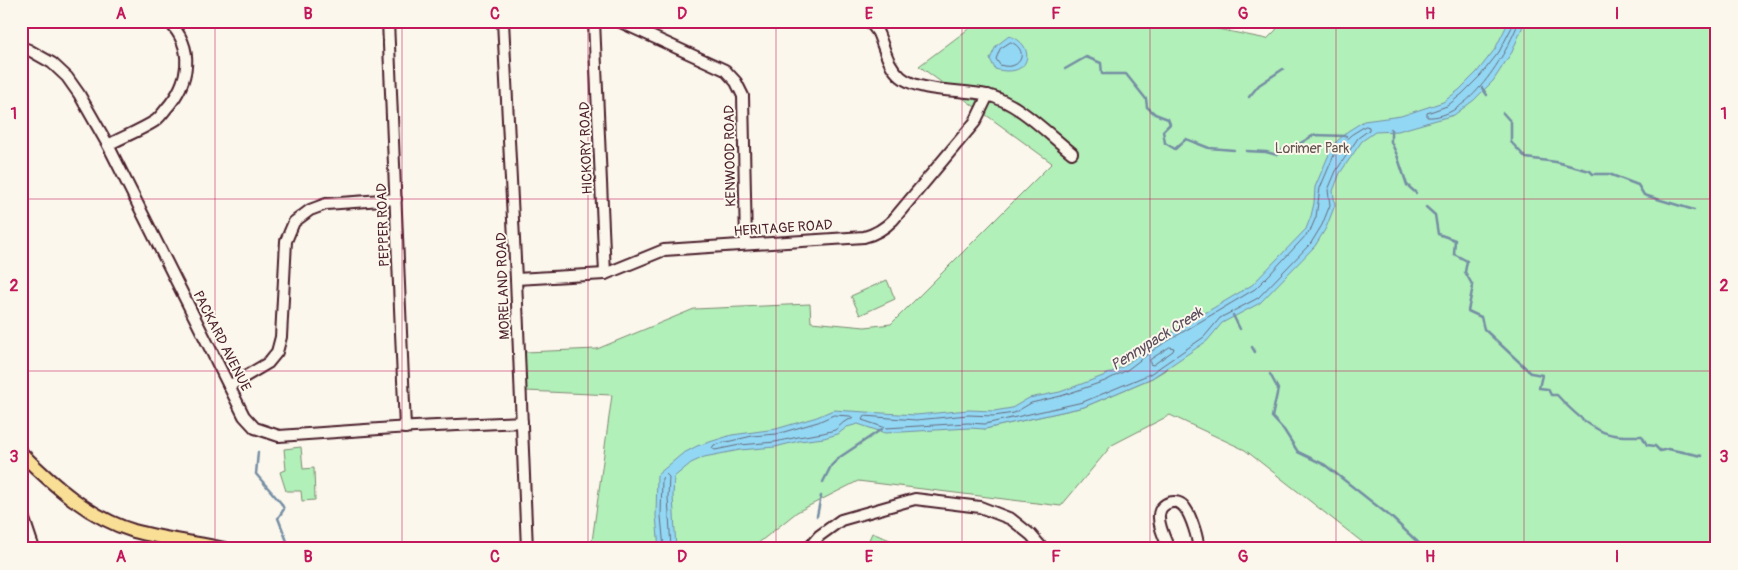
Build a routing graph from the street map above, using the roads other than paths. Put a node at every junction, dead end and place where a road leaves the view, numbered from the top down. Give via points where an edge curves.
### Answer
1 (168, 21) edge
2 (388, 21) edge
3 (503, 21) edge
4 (594, 21) edge
5 (618, 21) edge
6 (869, 21) edge
7 (21, 47) edge
8 (988, 95) junction
9 (108, 145) junction
10 (1072, 153) dead end
11 (396, 199) junction
12 (746, 244) junction
13 (605, 274) junction
14 (516, 279) junction
15 (229, 386) junction
16 (522, 422) junction
17 (405, 428) junction
18 (21, 453) edge
19 (21, 510) edge
20 (34, 549) edge
21 (226, 549) edge
22 (528, 549) edge
23 (808, 549) edge
24 (1042, 549) edge
25 (1169, 549) edge
26 (1198, 549) edge

1 - 9 street via 186,48 187,72 177,97 156,120
2 - 11 street, PEPPER ROAD
3 - 14 street, MORELAND ROAD
4 - 13 street, HICKORY ROAD
5 - 12 street, KENWOOD ROAD via 725,70 736,82 742,96
6 - 8 street via 878,31 886,57 903,79 924,87
7 - 9 street, PACKARD AVENUE via 52,63 67,77
8 - 10 street via 1016,107
8 - 12 street, HERITAGE ROAD via 976,122 884,228 864,237
9 - 15 street, PACKARD AVENUE
11 - 15 street via 326,204 310,210 294,222 286,241 281,337 277,352 268,363
11 - 17 street, PEPPER ROAD
12 - 13 street, HERITAGE ROAD via 664,250
13 - 14 street, HERITAGE ROAD
14 - 16 street, MORELAND ROAD
15 - 17 street, PACKARD AVENUE via 244,416 255,428 280,436
16 - 17 street, PACKARD AVENUE
16 - 22 street, MORELAND ROAD
18 - 21 main road via 57,487 108,520 134,531
19 - 20 street
23 - 24 street via 841,520 914,499 980,507 1011,519
25 - 26 street via 1159,516 1164,505 1172,502 1185,508

